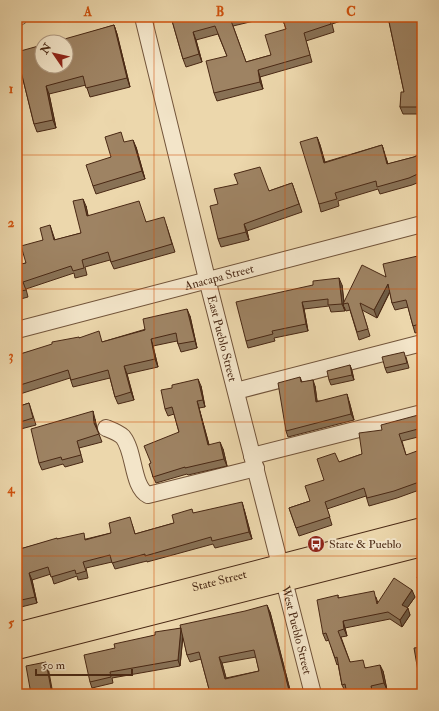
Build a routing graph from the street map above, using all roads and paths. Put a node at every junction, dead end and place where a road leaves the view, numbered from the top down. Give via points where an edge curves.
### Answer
1 (143, 17) edge
2 (422, 224) edge
3 (207, 279) junction
4 (17, 330) edge
5 (422, 343) edge
6 (236, 391) junction
7 (422, 413) edge
8 (106, 428) dead end
9 (254, 462) junction
10 (422, 528) edge
11 (422, 546) edge
12 (282, 574) junction
13 (140, 610) junction
14 (17, 633) edge
15 (17, 649) edge
16 (313, 694) edge

1 - 3 street, East Pueblo Street
2 - 3 street, Anacapa Street
3 - 4 street, Anacapa Street
3 - 6 street, East Pueblo Street
5 - 6 street
6 - 9 street, East Pueblo Street
7 - 9 street
8 - 9 street via 123,438 140,488 148,495
9 - 12 street, East Pueblo Street
10 - 12 main road, State Street
11 - 12 main road, State Street
12 - 13 main road, State Street
12 - 16 street, West Pueblo Street
13 - 14 main road, State Street
13 - 15 main road, State Street

